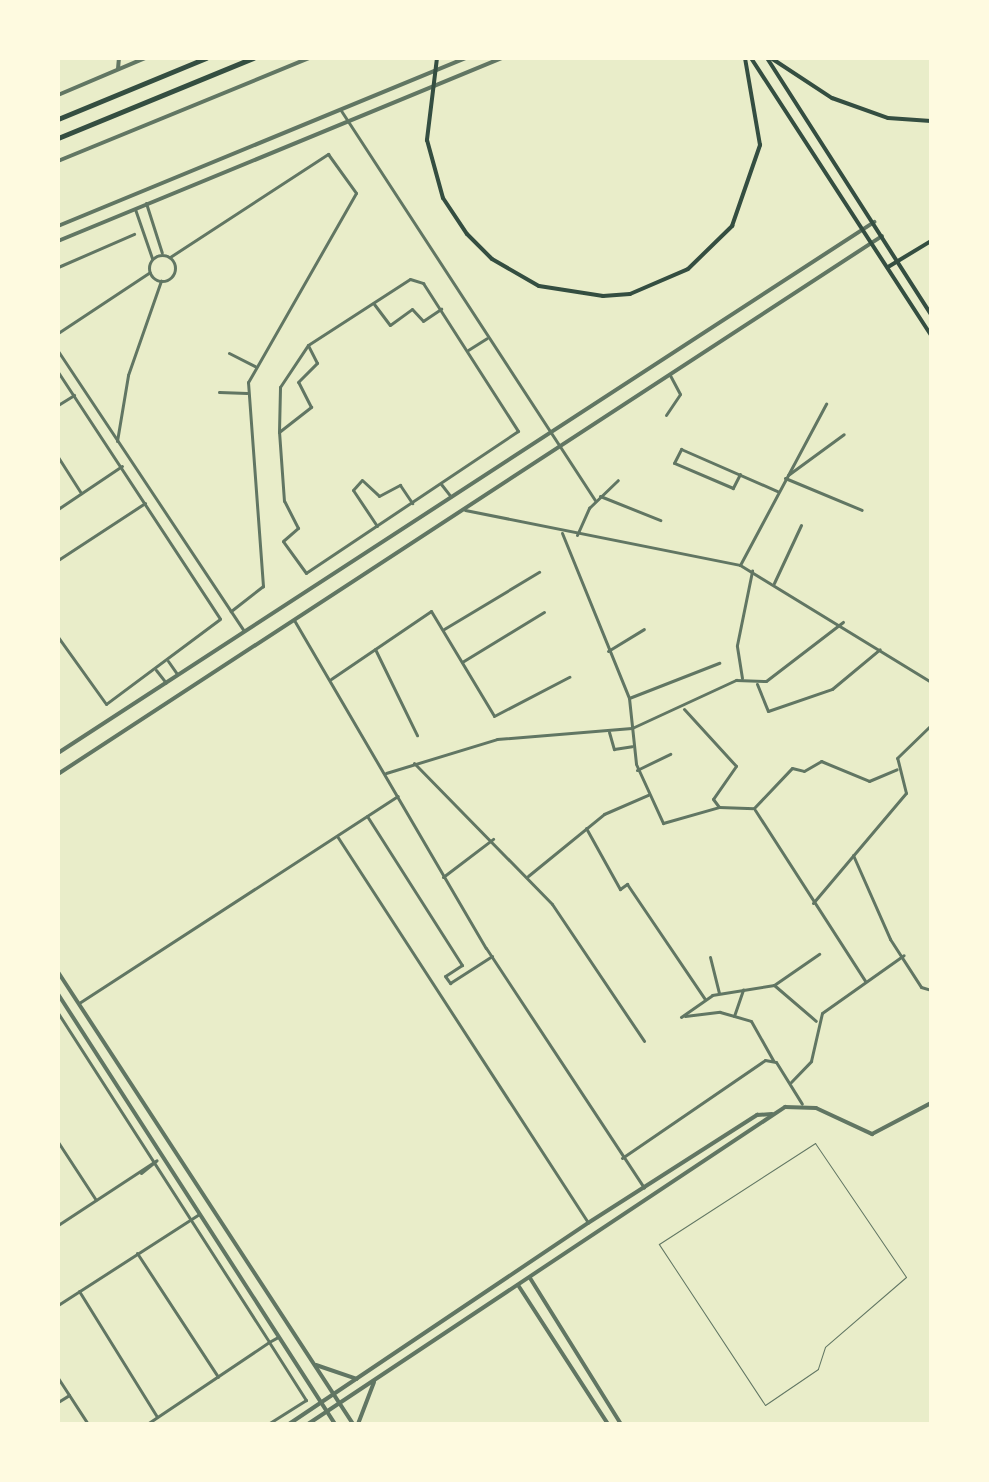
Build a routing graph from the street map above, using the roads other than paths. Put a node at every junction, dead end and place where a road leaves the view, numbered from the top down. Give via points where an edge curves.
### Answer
1 (119, 58) edge
2 (145, 58) edge
3 (206, 58) edge
4 (253, 58) edge
5 (309, 58) edge
6 (437, 58) edge
7 (465, 58) edge
8 (503, 58) edge
9 (748, 58) edge
10 (769, 58) edge
11 (136, 60) edge
12 (118, 69) junction
13 (433, 70) junction
14 (428, 85) junction
15 (58, 95) edge
16 (340, 109) junction
17 (58, 119) edge
18 (931, 121) edge
19 (347, 122) junction
20 (58, 138) edge
21 (58, 161) edge
22 (146, 203) junction
23 (134, 208) junction
24 (874, 222) junction
25 (58, 226) edge
26 (863, 229) junction
27 (154, 230) junction
28 (134, 234) dead end
29 (143, 235) junction
30 (882, 236) junction
31 (58, 241) edge
32 (931, 241) edge
33 (872, 243) junction
34 (163, 254) junction
35 (170, 257) junction
36 (152, 258) junction
37 (898, 262) junction
38 (58, 267) edge
39 (888, 267) junction
40 (150, 272) junction
41 (161, 281) junction
42 (373, 303) junction
43 (441, 309) junction
44 (931, 314) edge
45 (58, 333) edge
46 (931, 335) edge
47 (487, 338) junction
48 (308, 345) junction
49 (468, 350) junction
50 (58, 351) edge
51 (229, 353) dead end
52 (255, 366) junction
53 (58, 372) edge
54 (670, 375) junction
55 (219, 392) dead end
56 (247, 393) junction
57 (74, 395) junction
58 (826, 404) dead end
59 (58, 405) edge
60 (666, 415) dead end
61 (279, 432) junction
62 (550, 434) junction
63 (844, 434) dead end
64 (117, 441) junction
65 (558, 447) junction
66 (58, 457) edge
67 (122, 466) junction
68 (740, 474) junction
69 (785, 478) junction
70 (618, 480) dead end
71 (441, 484) junction
72 (777, 491) junction
73 (81, 493) junction
74 (600, 496) junction
75 (452, 497) junction
76 (595, 500) junction
77 (146, 502) junction
78 (412, 503) junction
79 (58, 509) edge
80 (463, 509) junction
81 (862, 510) dead end
82 (660, 520) dead end
83 (801, 525) dead end
84 (377, 526) junction
85 (562, 533) junction
86 (577, 535) junction
87 (58, 560) edge
88 (740, 565) junction
89 (752, 571) junction
90 (539, 572) dead end
91 (774, 583) junction
92 (231, 611) junction
93 (544, 612) dead end
94 (293, 619) junction
95 (843, 622) junction
96 (444, 629) junction
97 (644, 629) dead end
98 (245, 632) junction
99 (58, 637) edge
100 (375, 649) junction
101 (880, 649) junction
102 (608, 651) junction
103 (168, 661) junction
104 (462, 662) junction
105 (719, 663) dead end
106 (156, 669) junction
107 (178, 675) junction
108 (569, 677) dead end
109 (331, 679) junction
110 (742, 679) junction
111 (931, 682) edge
112 (166, 683) junction
113 (757, 684) junction
114 (629, 698) junction
115 (684, 709) junction
116 (931, 725) edge
117 (632, 728) junction
118 (609, 731) junction
119 (417, 735) dead end
120 (632, 746) junction
121 (58, 753) edge
122 (670, 754) dead end
123 (414, 763) junction
124 (897, 769) junction
125 (637, 770) junction
126 (386, 773) junction
127 (58, 774) edge
128 (648, 795) junction
129 (398, 796) junction
130 (719, 807) junction
131 (754, 808) junction
132 (367, 816) junction
133 (586, 828) junction
134 (337, 836) junction
135 (493, 839) junction
136 (853, 855) junction
137 (528, 876) junction
138 (443, 877) junction
139 (813, 903) junction
140 (819, 954) dead end
141 (904, 955) junction
142 (492, 956) junction
143 (710, 957) dead end
144 (58, 972) edge
145 (865, 981) junction
146 (774, 985) junction
147 (743, 990) junction
148 (931, 990) edge
149 (719, 993) junction
150 (58, 994) edge
151 (705, 999) junction
152 (78, 1003) junction
153 (64, 1004) junction
154 (58, 1011) edge
155 (734, 1016) junction
156 (816, 1021) junction
157 (644, 1041) dead end
158 (773, 1060) junction
159 (791, 1082) junction
160 (802, 1104) junction
161 (931, 1105) edge
162 (772, 1114) junction
163 (58, 1142) edge
164 (160, 1158) junction
165 (622, 1158) junction
166 (149, 1162) junction
167 (153, 1169) junction
168 (141, 1173) junction
169 (644, 1188) junction
170 (633, 1196) junction
171 (96, 1200) junction
172 (638, 1205) junction
173 (199, 1214) junction
174 (188, 1221) junction
175 (588, 1223) junction
176 (58, 1225) edge
177 (573, 1233) junction
178 (581, 1242) junction
179 (137, 1253) junction
180 (906, 1277) joint
181 (530, 1278) junction
182 (518, 1285) junction
183 (79, 1291) junction
184 (58, 1305) edge
185 (278, 1337) junction
186 (269, 1342) junction
187 (314, 1363) junction
188 (218, 1377) junction
189 (58, 1378) edge
190 (357, 1379) junction
191 (375, 1380) junction
192 (335, 1394) junction
193 (69, 1395) junction
194 (58, 1402) edge
195 (341, 1403) junction
196 (320, 1405) junction
197 (326, 1413) junction
198 (157, 1417) junction
199 (88, 1424) edge
200 (147, 1424) edge
201 (268, 1424) edge
202 (289, 1424) edge
203 (308, 1424) edge
204 (335, 1424) edge
205 (355, 1424) edge
206 (608, 1424) edge
207 (621, 1424) edge

1 - 12 street
2 - 11 street
3 - 17 highway
4 - 20 highway
5 - 21 street
6 - 13 main road
7 - 13 street
8 - 14 street
9 - 14 main road via 760,145 732,226 688,269 630,294 570,294 513,274 467,234 431,165
9 - 26 main road via 793,114
10 - 18 main road via 805,84 888,118
10 - 24 main road
11 - 12 street
12 - 15 street
13 - 14 main road
13 - 16 street
14 - 19 street
16 - 19 street
16 - 25 street
19 - 22 street
19 - 47 street
22 - 23 street
22 - 27 street
23 - 29 street
23 - 31 street
24 - 26 street
24 - 30 main road
26 - 33 main road
26 - 62 street
27 - 29 street
27 - 34 street
28 - 38 street
29 - 36 street
30 - 33 street
30 - 37 main road
32 - 37 main road
33 - 39 main road
33 - 54 street
34 - 35 street
34 - 36 street
35 - 41 street via 174,274
35 - 52 street via 334,156 356,197
36 - 40 street
37 - 39 main road
37 - 44 main road
39 - 46 main road
40 - 41 street
40 - 45 street
41 - 64 street via 128,375
42 - 43 street via 415,278
42 - 43 street via 390,325 412,309 423,321
42 - 48 street
43 - 49 street
47 - 49 street
47 - 62 street
48 - 61 street via 280,387
48 - 61 street via 317,363 298,382 311,407
49 - 71 street via 518,431
50 - 64 street
51 - 52 street
52 - 56 street
53 - 57 street
54 - 60 street via 680,394
54 - 65 street
55 - 56 street
56 - 92 street via 263,586
57 - 59 street
57 - 67 street
58 - 69 street
61 - 84 street via 284,501 298,528 283,541 302,570
62 - 65 street
62 - 75 street
63 - 69 street
64 - 92 street
65 - 76 street
65 - 80 street
66 - 73 street
67 - 73 street
67 - 77 street
68 - 68 street via 681,449 674,463 733,488
68 - 72 street
69 - 72 street
69 - 81 street
70 - 74 street
71 - 75 street
71 - 78 street
72 - 88 street
73 - 79 street
74 - 76 street
74 - 82 street
75 - 98 street
76 - 86 street
77 - 87 street
77 - 103 street via 220,616 216,627
78 - 84 street
78 - 84 street via 400,485 379,496 362,480 353,490
80 - 85 street
80 - 94 street
83 - 91 street
85 - 86 street
85 - 102 street
86 - 88 street
88 - 89 street
89 - 91 street
89 - 110 street via 737,645
90 - 96 street
91 - 95 street
92 - 98 street
93 - 104 street
94 - 109 street
94 - 127 street
95 - 101 street
95 - 113 street
96 - 100 street via 427,611
96 - 104 street
97 - 102 street
98 - 107 street
99 - 106 street via 105,704
100 - 109 street
100 - 119 street
101 - 111 street
101 - 113 street via 832,689 768,711
102 - 114 street
103 - 106 street
103 - 107 street
104 - 108 street via 494,716
105 - 114 street
106 - 112 street
107 - 112 street
109 - 126 street
110 - 113 street
110 - 115 street
112 - 121 street
114 - 117 street
115 - 117 street
115 - 130 street via 736,766 713,799
116 - 124 street via 900,754
117 - 118 street
117 - 120 street
118 - 120 street via 614,749
118 - 123 street via 497,739
120 - 125 street
122 - 125 street
123 - 126 street
123 - 135 street via 446,801
124 - 131 street via 869,781 824,761 804,771 792,768
124 - 136 street via 906,793
125 - 128 street
126 - 129 street
128 - 130 street via 666,825
128 - 133 street
129 - 132 street
129 - 138 street
130 - 131 street
131 - 139 street
132 - 134 street
132 - 142 street via 462,965 445,976 450,983
133 - 137 street
133 - 151 street via 620,889 627,884
134 - 152 street
134 - 175 street
135 - 137 street
135 - 138 street
136 - 139 street
136 - 141 street
137 - 157 street
138 - 142 street
139 - 145 street
140 - 146 street
141 - 145 street
141 - 148 street via 921,987
142 - 165 street
143 - 149 street
144 - 152 street
145 - 156 street
146 - 147 street
146 - 156 street
147 - 149 street
147 - 155 street
149 - 151 street
150 - 153 street
151 - 155 street via 681,1017
152 - 187 street
153 - 154 street
153 - 164 street
154 - 166 street
155 - 158 street via 751,1021
156 - 159 street via 811,1061
158 - 159 street
158 - 165 street
159 - 160 street
160 - 161 street via 872,1134
160 - 162 street
162 - 169 street via 757,1115
162 - 172 street
163 - 171 street
164 - 166 street
164 - 167 street
164 - 173 street
165 - 169 street
166 - 167 street
166 - 168 street
167 - 168 street
167 - 174 street
168 - 171 street
169 - 170 street
170 - 172 street
170 - 175 street
171 - 176 street
172 - 178 street
173 - 174 street
173 - 185 street
174 - 179 street
174 - 186 street
175 - 177 street
177 - 178 street
177 - 190 street
178 - 181 street
179 - 183 street
179 - 188 street
180 - 180 lane via 825,1347 818,1369 765,1405 659,1244 815,1143
181 - 182 street
181 - 207 street
182 - 191 street
182 - 206 street
183 - 184 street
183 - 198 street
185 - 186 street
185 - 196 street
186 - 188 street
186 - 201 street via 306,1400
187 - 190 street
187 - 192 street
188 - 198 street
189 - 193 street
190 - 192 street
191 - 195 street
191 - 205 street
192 - 195 street
192 - 196 street
193 - 194 street
193 - 199 street
195 - 197 street
195 - 205 street
196 - 197 street
196 - 202 street
197 - 203 street
197 - 204 street
198 - 200 street

